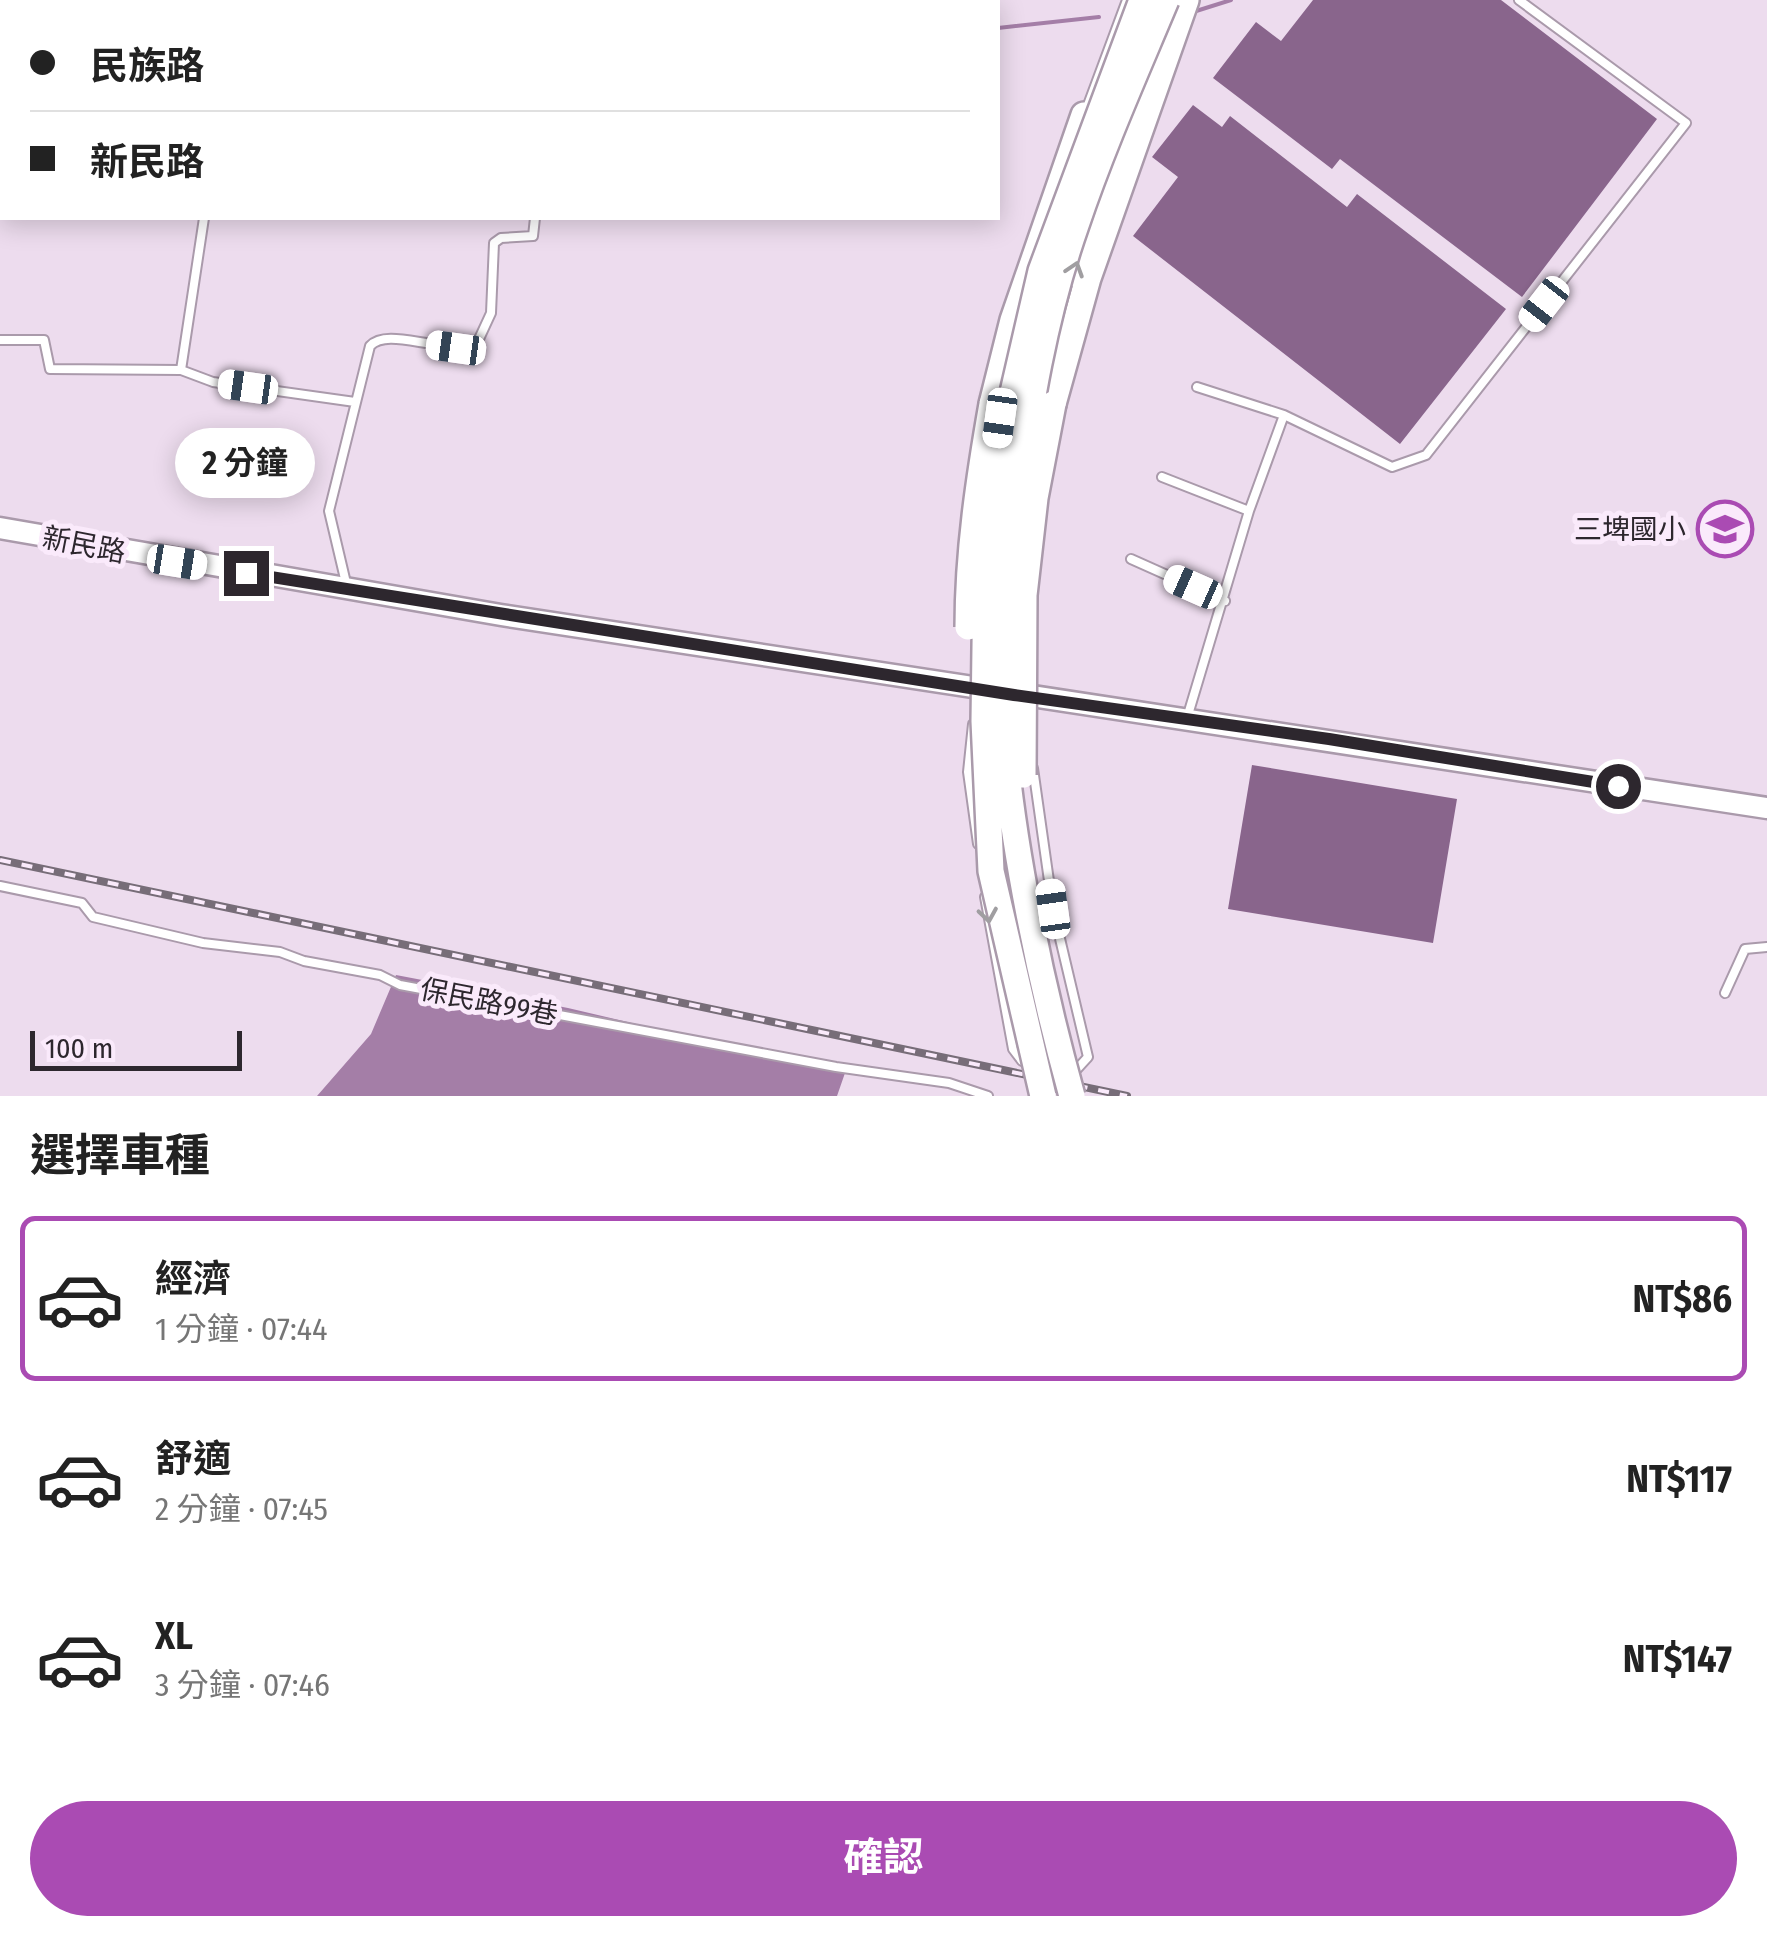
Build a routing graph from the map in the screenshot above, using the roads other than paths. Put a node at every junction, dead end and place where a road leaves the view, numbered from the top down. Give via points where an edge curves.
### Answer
1 (1127, 0) edge
2 (1142, 0) edge
3 (1166, 0) edge
4 (1184, 0) edge
5 (1519, 0) edge
6 (1146, 78) dead end
7 (1140, 95) dead end
8 (1084, 115) junction
9 (204, 220) edge
10 (535, 220) edge
11 (1070, 287) dead end
12 (1064, 304) dead end
13 (0, 340) edge
14 (181, 370) junction
15 (1197, 387) dead end
16 (355, 402) junction
17 (1284, 415) junction
18 (1162, 478) dead end
19 (1250, 510) junction
20 (0, 528) edge
21 (1131, 559) dead end
22 (347, 587) junction
23 (1225, 600) junction
24 (976, 689) junction
25 (1014, 695) junction
26 (1186, 718) junction
27 (1767, 808) edge
28 (1024, 870) junction
29 (991, 871) junction
30 (0, 886) edge
31 (1767, 947) edge
32 (1724, 993) dead end
33 (1040, 1064) dead end
34 (1059, 1066) dead end
35 (988, 1096) edge
36 (1043, 1096) edge
37 (1072, 1096) edge

1 - 8 lane
2 - 29 highway, bridge via 1041,272 1010,401 986,574
3 - 28 highway, bridge via 1075,227 1030,406 1006,579 1003,730
4 - 6 lane
4 - 28 highway, bridge via 1052,404 1024,594
5 - 17 lane via 1686,123 1426,456 1392,467
11 -> 7 lane
8 - 24 lane via 1000,418 983,547
8 - 29 highway, bridge via 1013,320 977,490 968,578 968,732
9 - 14 lane
10 - 16 lane via 533,236 494,243 490,313 479,339 456,348 376,340
12 - 25 lane via 1030,472 1017,574
13 - 14 lane via 44,340 50,369
14 - 16 lane via 213,382
15 - 17 lane
16 - 22 lane via 328,511
17 - 19 lane
18 - 19 lane
19 - 23 lane
20 - 22 street, 新民路
21 - 23 lane
22 - 24 street, 新民路
23 - 26 lane
24 - 25 street, 新民路
24 -> 33 lane via 968,772 988,918 1013,1049 1022,1061
25 - 26 street, 新民路
25 - 34 lane via 1088,1057 1077,1069
26 - 27 street, 新民路
28 - 37 highway, bridge
29 - 36 highway, bridge
30 - 35 lane, 保民路99巷 via 82,903 93,917 203,943 280,952 400,985 948,1083
31 - 32 lane via 1745,949

